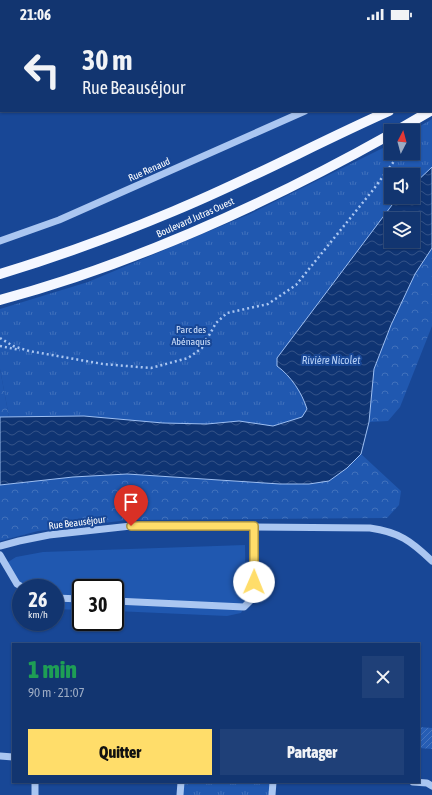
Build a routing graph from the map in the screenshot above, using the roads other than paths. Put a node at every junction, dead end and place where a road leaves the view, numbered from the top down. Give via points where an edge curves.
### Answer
1 (303, 112) edge
2 (387, 112) edge
3 (429, 112) edge
4 (408, 124) edge
5 (384, 138) edge
6 (0, 241) edge
7 (0, 274) edge
8 (0, 300) edge
9 (254, 526) junction
10 (0, 546) edge
11 (0, 555) edge
12 (432, 561) edge
13 (14, 579) edge
14 (124, 601) edge
15 (0, 756) edge
16 (12, 757) edge
17 (420, 782) edge
18 (35, 783) edge
19 (181, 783) edge
20 (273, 783) edge
21 (432, 786) edge
22 (35, 795) edge
23 (180, 795) edge
24 (272, 795) edge

1 - 6 street, Rue Renaud via 59,220
2 - 7 main road, Boulevard Jutras Ouest via 175,211
3 - 4 main road
5 - 8 main road, Boulevard Jutras Ouest via 343,161 179,238 104,268
9 - 10 street, Rue Beauséjour via 131,526 49,535
9 - 12 street, Rue Beauséjour via 386,530 407,540
9 - 14 street via 253,594 244,607
11 - 13 street
15 - 16 street
17 - 21 street
18 - 22 street
19 - 23 street
20 - 24 street

